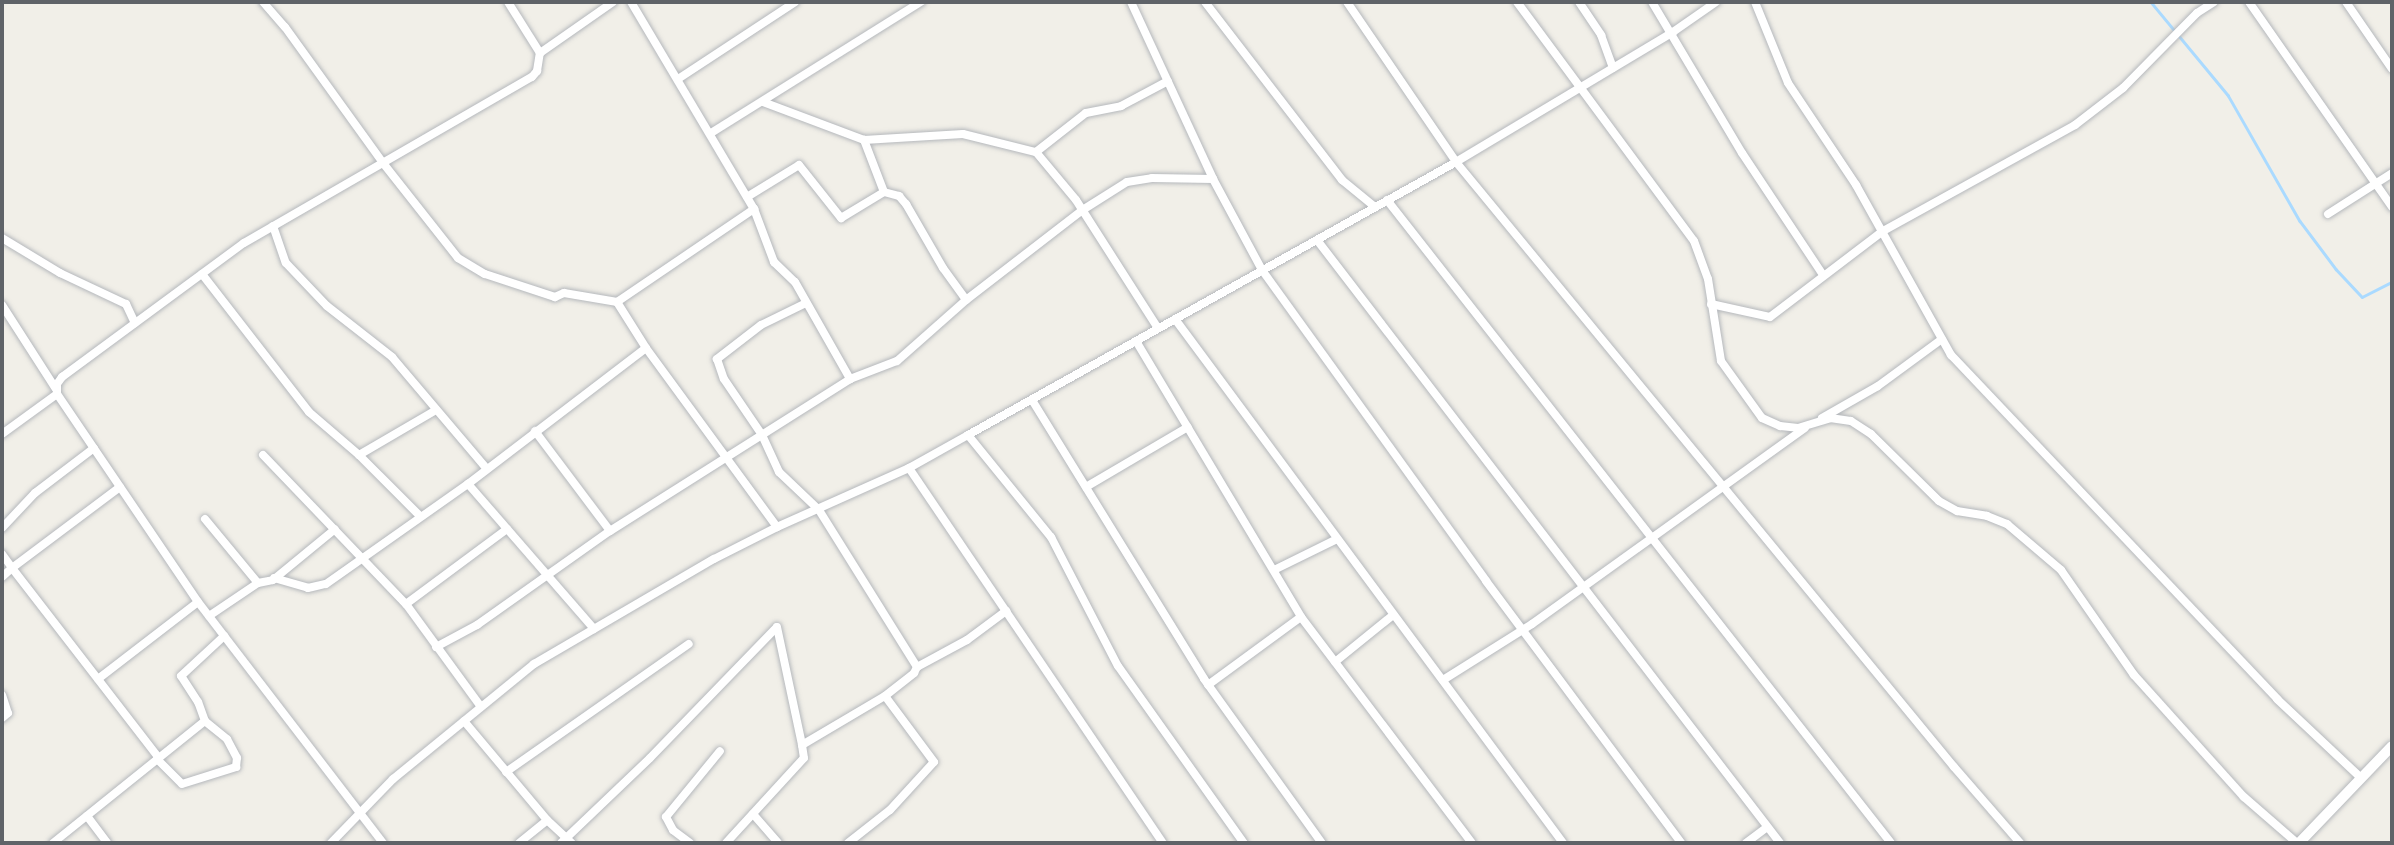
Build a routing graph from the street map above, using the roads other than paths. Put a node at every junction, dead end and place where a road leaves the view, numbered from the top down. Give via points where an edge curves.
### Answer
1 (263, 2) edge
2 (508, 2) edge
3 (614, 2) edge
4 (631, 2) edge
5 (795, 2) edge
6 (921, 2) edge
7 (1131, 2) edge
8 (1205, 2) edge
9 (1347, 2) edge
10 (1517, 2) edge
11 (1580, 2) edge
12 (1652, 2) edge
13 (1716, 2) edge
14 (1755, 2) edge
15 (2214, 2) edge
16 (2249, 2) edge
17 (2346, 2) edge
18 (1673, 32) junction
19 (540, 52) junction
20 (1613, 68) junction
21 (2392, 69) edge
22 (678, 79) junction
23 (1168, 81) junction
24 (1580, 87) junction
25 (763, 102) junction
26 (711, 133) junction
27 (864, 140) junction
28 (1036, 152) junction
29 (1456, 162) junction
30 (383, 163) junction
31 (2392, 173) edge
32 (1213, 179) junction
33 (2376, 184) junction
34 (884, 192) junction
35 (747, 197) junction
36 (1387, 200) junction
37 (1376, 207) junction
38 (2392, 207) edge
39 (754, 209) junction
40 (1081, 211) junction
41 (2328, 214) dead end
42 (273, 226) junction
43 (1883, 231) junction
44 (2, 238) edge
45 (1317, 240) junction
46 (1262, 270) junction
47 (202, 274) junction
48 (1823, 275) junction
49 (966, 300) junction
50 (617, 302) junction
51 (806, 303) junction
52 (1712, 304) junction
53 (2, 305) edge
54 (1175, 319) junction
55 (135, 323) junction
56 (1158, 328) junction
57 (1942, 339) junction
58 (1136, 341) junction
59 (646, 348) junction
60 (850, 379) junction
61 (56, 391) junction
62 (1031, 400) junction
63 (436, 410) junction
64 (1188, 427) junction
65 (1807, 427) junction
66 (535, 430) junction
67 (2, 434) edge
68 (762, 435) junction
69 (968, 435) junction
70 (94, 448) junction
71 (263, 455) dead end
72 (359, 455) junction
73 (727, 458) junction
74 (486, 468) junction
75 (909, 468) junction
76 (468, 484) junction
77 (1723, 486) junction
78 (120, 487) junction
79 (1086, 487) junction
80 (819, 510) junction
81 (420, 516) junction
82 (205, 519) dead end
83 (777, 527) junction
84 (2, 528) edge
85 (335, 529) junction
86 (507, 529) junction
87 (610, 531) junction
88 (1652, 538) junction
89 (1337, 539) junction
90 (2, 554) edge
91 (364, 557) junction
92 (12, 568) junction
93 (1274, 570) junction
94 (547, 576) junction
95 (2, 577) edge
96 (274, 578) junction
97 (258, 583) junction
98 (1583, 586) junction
99 (198, 602) junction
100 (407, 604) junction
101 (1006, 611) junction
102 (1393, 615) junction
103 (209, 616) junction
104 (1301, 617) junction
105 (594, 629) junction
106 (1522, 630) junction
107 (224, 636) junction
108 (689, 644) dead end
109 (436, 647) junction
110 (1335, 662) junction
111 (917, 667) junction
112 (98, 678) junction
113 (1443, 680) junction
114 (1208, 685) junction
115 (2, 695) edge
116 (885, 696) junction
117 (481, 707) junction
118 (2, 718) edge
119 (205, 721) junction
120 (464, 721) junction
121 (802, 745) junction
122 (2392, 746) edge
123 (720, 751) dead end
124 (158, 758) junction
125 (506, 772) junction
126 (2361, 778) junction
127 (359, 812) junction
128 (752, 814) junction
129 (87, 816) junction
130 (547, 820) junction
131 (1768, 827) junction
132 (566, 842) edge
133 (53, 843) edge
134 (107, 843) edge
135 (331, 843) edge
136 (383, 843) edge
137 (519, 843) edge
138 (690, 843) edge
139 (726, 843) edge
140 (778, 843) edge
141 (848, 843) edge
142 (1163, 843) edge
143 (1244, 843) edge
144 (1322, 843) edge
145 (1472, 843) edge
146 (1563, 843) edge
147 (1681, 843) edge
148 (1746, 843) edge
149 (1780, 843) edge
150 (1891, 843) edge
151 (2021, 843) edge
152 (2298, 843) edge

1 - 30 street
2 - 19 street
3 - 19 street
4 - 22 street
5 - 22 street
6 - 25 street
7 - 23 street
8 - 37 street via 1342,180
9 - 29 street
10 - 24 street
11 - 20 street via 1601,35
12 - 18 street
13 - 18 street
14 - 43 street via 1788,83
15 - 43 street via 2197,13 2123,88 2075,125
16 - 33 street
17 - 21 street
18 - 20 street
18 - 48 street via 1742,153
19 - 30 street via 532,77
20 - 24 street
22 - 26 street
23 - 28 street via 1121,106 1086,113
23 - 32 street
24 - 29 street
24 - 52 street via 1686,229 1705,267
25 - 26 street
25 - 27 street
26 - 35 street
27 - 28 street via 963,135
27 - 34 street
28 - 40 street
29 - 36 street
29 - 77 street
30 - 42 street
30 - 50 street via 458,258 485,274 555,297 564,293
31 - 33 street
32 - 40 street via 1127,182
32 - 46 street
33 - 38 street
33 - 41 street
34 - 35 street via 841,218 799,165
34 - 49 street via 899,196 906,204
35 - 39 street
36 - 37 street
36 - 88 street
37 - 45 street
39 - 50 street
39 - 51 street via 774,262 795,282
40 - 49 street
40 - 56 street
42 - 47 street
42 - 63 street via 286,263 327,306 391,357
43 - 48 street
43 - 57 street
44 - 55 street via 125,304
45 - 46 street
45 - 98 street
46 - 54 street
46 - 106 street
47 - 55 street
47 - 72 street via 309,412
48 - 52 street via 1770,317
49 - 60 street via 897,361
50 - 59 street
51 - 60 street
51 - 68 street via 761,325 717,359 724,379
52 - 65 street via 1721,361 1762,418 1780,426
53 - 61 street
54 - 56 street
54 - 89 street
55 - 61 street via 62,377
56 - 58 street
57 - 65 street via 1878,386
57 - 126 street via 1951,355 2277,699
58 - 62 street
58 - 64 street
59 - 66 street
59 - 73 street
60 - 68 street
61 - 67 street
61 - 70 street
62 - 69 street
62 - 79 street
63 - 72 street
63 - 74 street
64 - 79 street
64 - 93 street
65 - 77 street
65 - 152 street via 1830,418 1858,424 1939,501 1957,511 2007,524 2061,570 2134,676 2244,797
66 - 74 street
66 - 87 street
68 - 73 street
68 - 80 street via 779,472
69 - 75 street
69 - 143 street via 1051,537 1118,666
70 - 78 street
70 - 84 street via 35,494
71 - 85 street
72 - 81 street
73 - 83 street
73 - 87 street
74 - 76 street
75 - 80 street
75 - 101 street
76 - 81 street
76 - 86 street
77 - 88 street
77 - 151 street
78 - 92 street
78 - 99 street
79 - 114 street
80 - 83 street
80 - 111 street
81 - 91 street
82 - 97 street
83 - 105 street
85 - 91 street
85 - 96 street
86 - 94 street
86 - 100 street
87 - 94 street
88 - 98 street
88 - 150 street
89 - 93 street
89 - 102 street
90 - 92 street
91 - 96 street via 326,584 308,588
91 - 100 street
92 - 95 street
92 - 112 street
93 - 104 street
94 - 105 street
94 - 109 street via 477,625
96 - 97 street
97 - 103 street
98 - 106 street
98 - 131 street
99 - 103 street
99 - 112 street
100 - 109 street
101 - 111 street via 967,640
101 - 142 street
102 - 110 street
102 - 113 street
103 - 107 street
104 - 110 street
104 - 114 street
105 - 117 street via 534,664
106 - 113 street
106 - 147 street
107 - 119 street via 181,676
107 - 127 street
108 - 125 street
109 - 117 street
110 - 145 street
111 - 116 street
112 - 124 street
113 - 146 street
114 - 144 street
115 - 118 street via 8,713
116 - 121 street
116 - 141 street via 934,762 890,810
117 - 120 street
119 - 124 street
119 - 124 street via 227,739 237,758 236,767 182,784
120 - 125 street
120 - 127 street
121 - 128 street via 804,758
121 - 132 street via 777,627
122 - 126 main road
123 - 138 street via 666,817
124 - 129 street
125 - 130 street
126 - 152 main road
127 - 135 street
127 - 136 street
128 - 139 street
128 - 140 street
129 - 133 street
129 - 134 street
130 - 132 street
130 - 137 street
131 - 148 street
131 - 149 street

